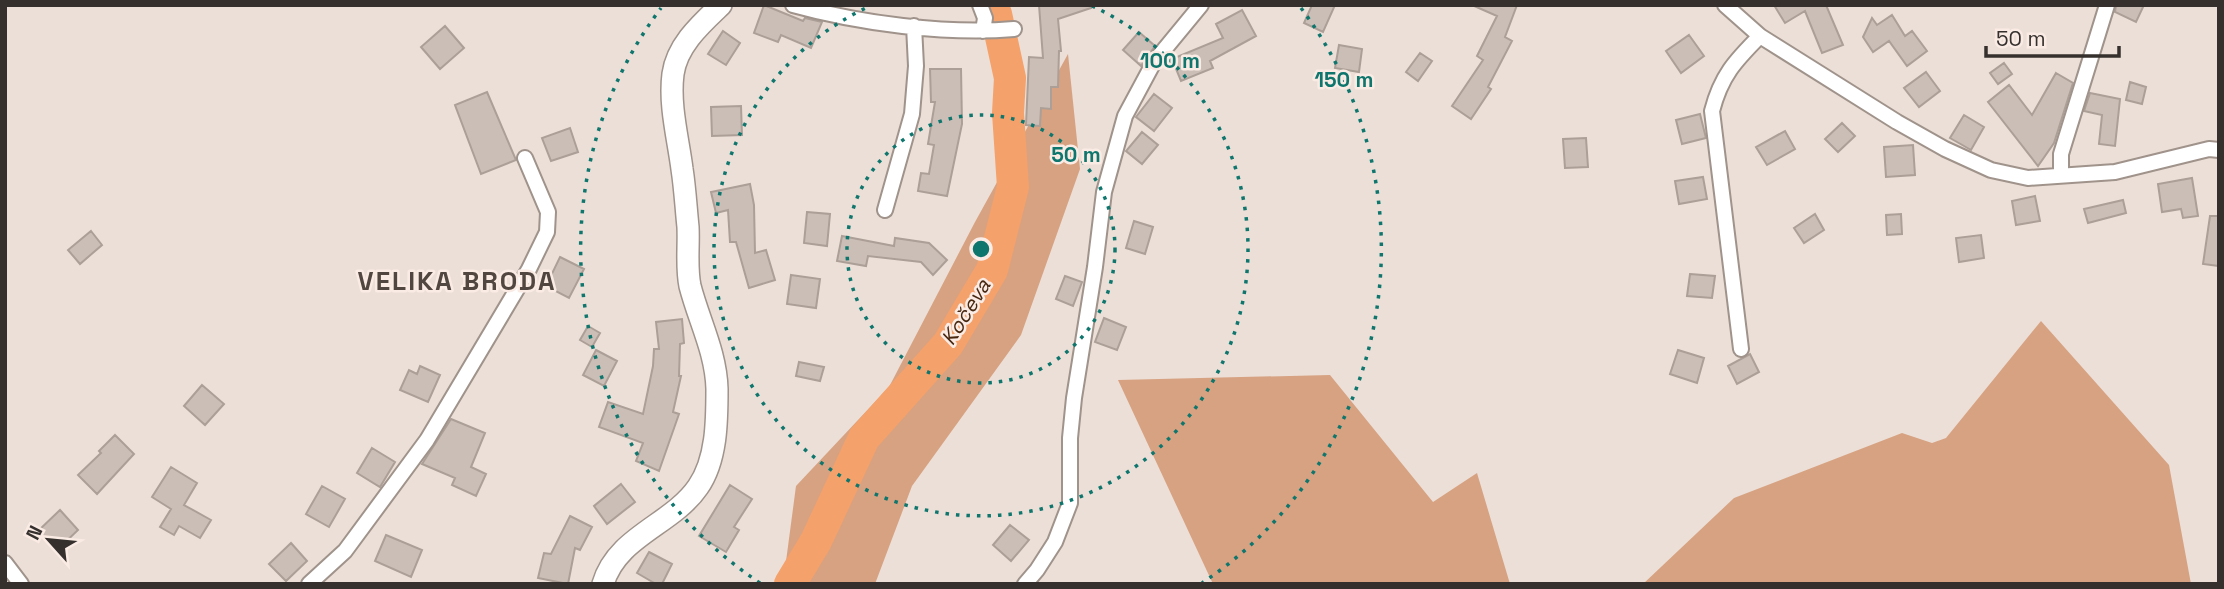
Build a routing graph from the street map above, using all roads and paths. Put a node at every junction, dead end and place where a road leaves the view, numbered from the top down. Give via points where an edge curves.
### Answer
1 (721, 5) edge
2 (793, 5) edge
3 (980, 5) edge
4 (1201, 5) edge
5 (1725, 5) edge
6 (2107, 5) edge
7 (914, 26) junction
8 (1013, 29) dead end
9 (986, 31) junction
10 (1760, 36) junction
11 (2219, 150) edge
12 (525, 158) dead end
13 (2061, 175) junction
14 (885, 210) dead end
15 (1741, 349) dead end
16 (5, 563) edge
17 (21, 584) edge
18 (309, 584) edge
19 (603, 584) edge
20 (1025, 584) edge

1 - 19 main road via 684,45 673,73 690,284 711,349 717,385 711,459 689,498 620,552
2 - 7 street
3 - 9 street
4 - 20 street via 1154,62 1125,116 1104,192 1074,398 1070,503 1055,542
5 - 10 street
6 - 13 street via 2061,154
7 - 9 street
7 - 14 street via 912,114
8 - 9 street
10 - 13 street via 1945,149 1991,170 2028,178
10 - 15 street via 1718,87 1712,111
11 - 13 street via 2115,172
12 - 18 street via 548,212 547,232 427,440 345,551
16 - 17 street

